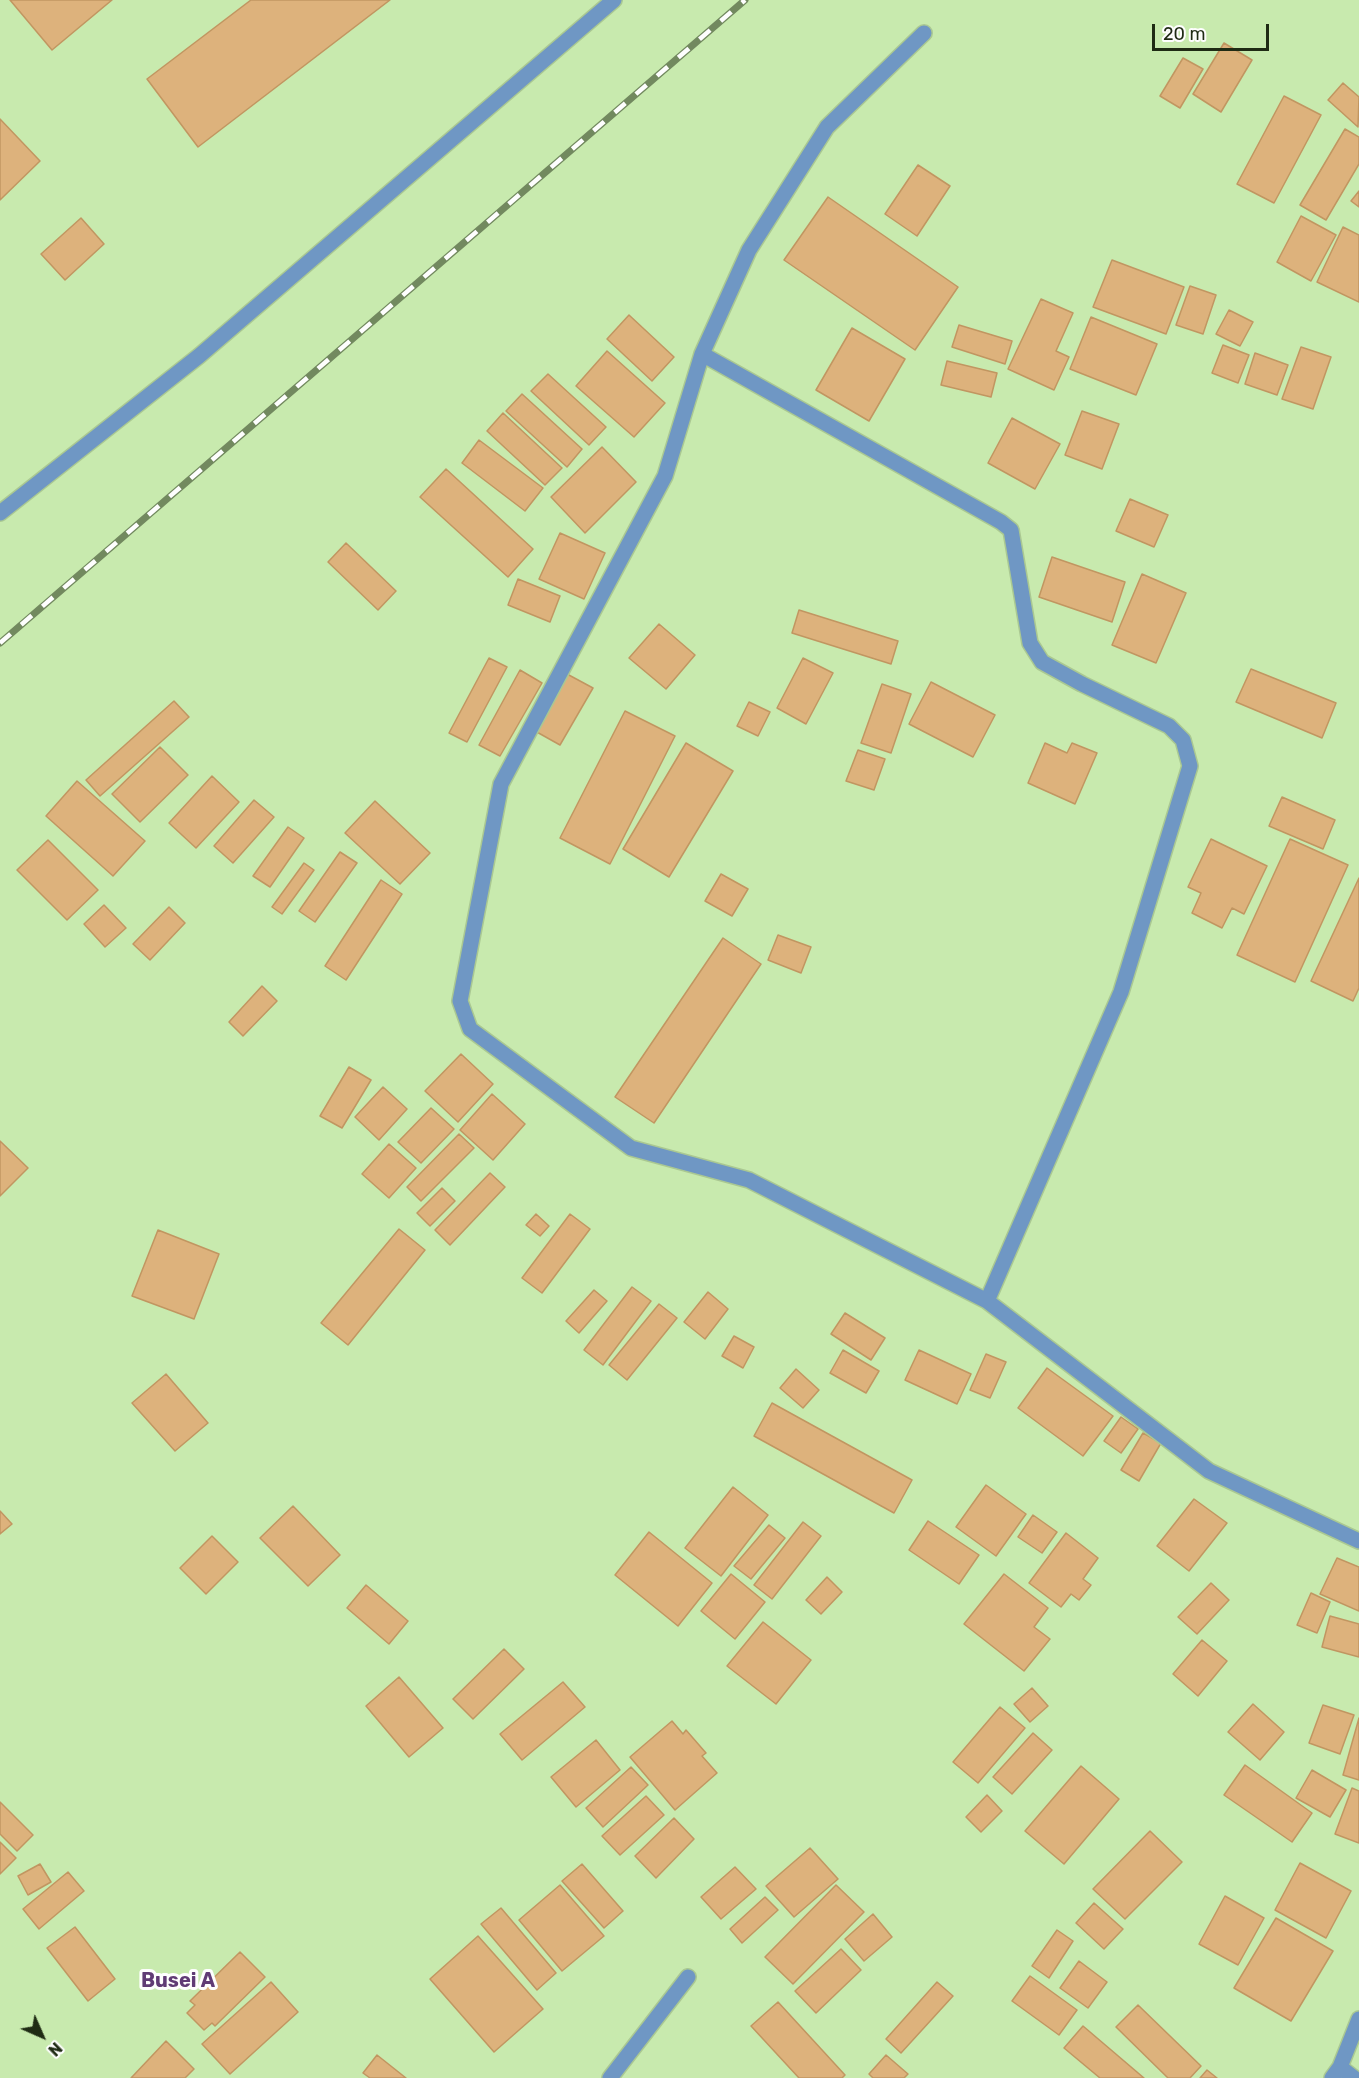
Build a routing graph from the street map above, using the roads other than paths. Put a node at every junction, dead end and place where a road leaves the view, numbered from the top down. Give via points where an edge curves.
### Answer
1 (614, 0) edge
2 (924, 33) dead end
3 (702, 354) junction
4 (0, 513) edge
5 (987, 1301) junction
6 (1359, 1541) edge
7 (688, 1977) dead end
8 (1359, 2019) edge
9 (1336, 2072) edge
10 (610, 2078) edge
11 (1354, 2078) edge

1 - 4 street via 199,356
2 - 3 street via 827,127 749,250
3 - 5 street via 1011,530 1030,643 1042,662 1169,726 1184,740 1190,766 1121,992
3 - 5 street via 665,476 501,784 460,1001 470,1029 631,1148 749,1180
5 - 6 street via 1209,1471
7 - 10 street
8 - 9 street
9 - 11 street

